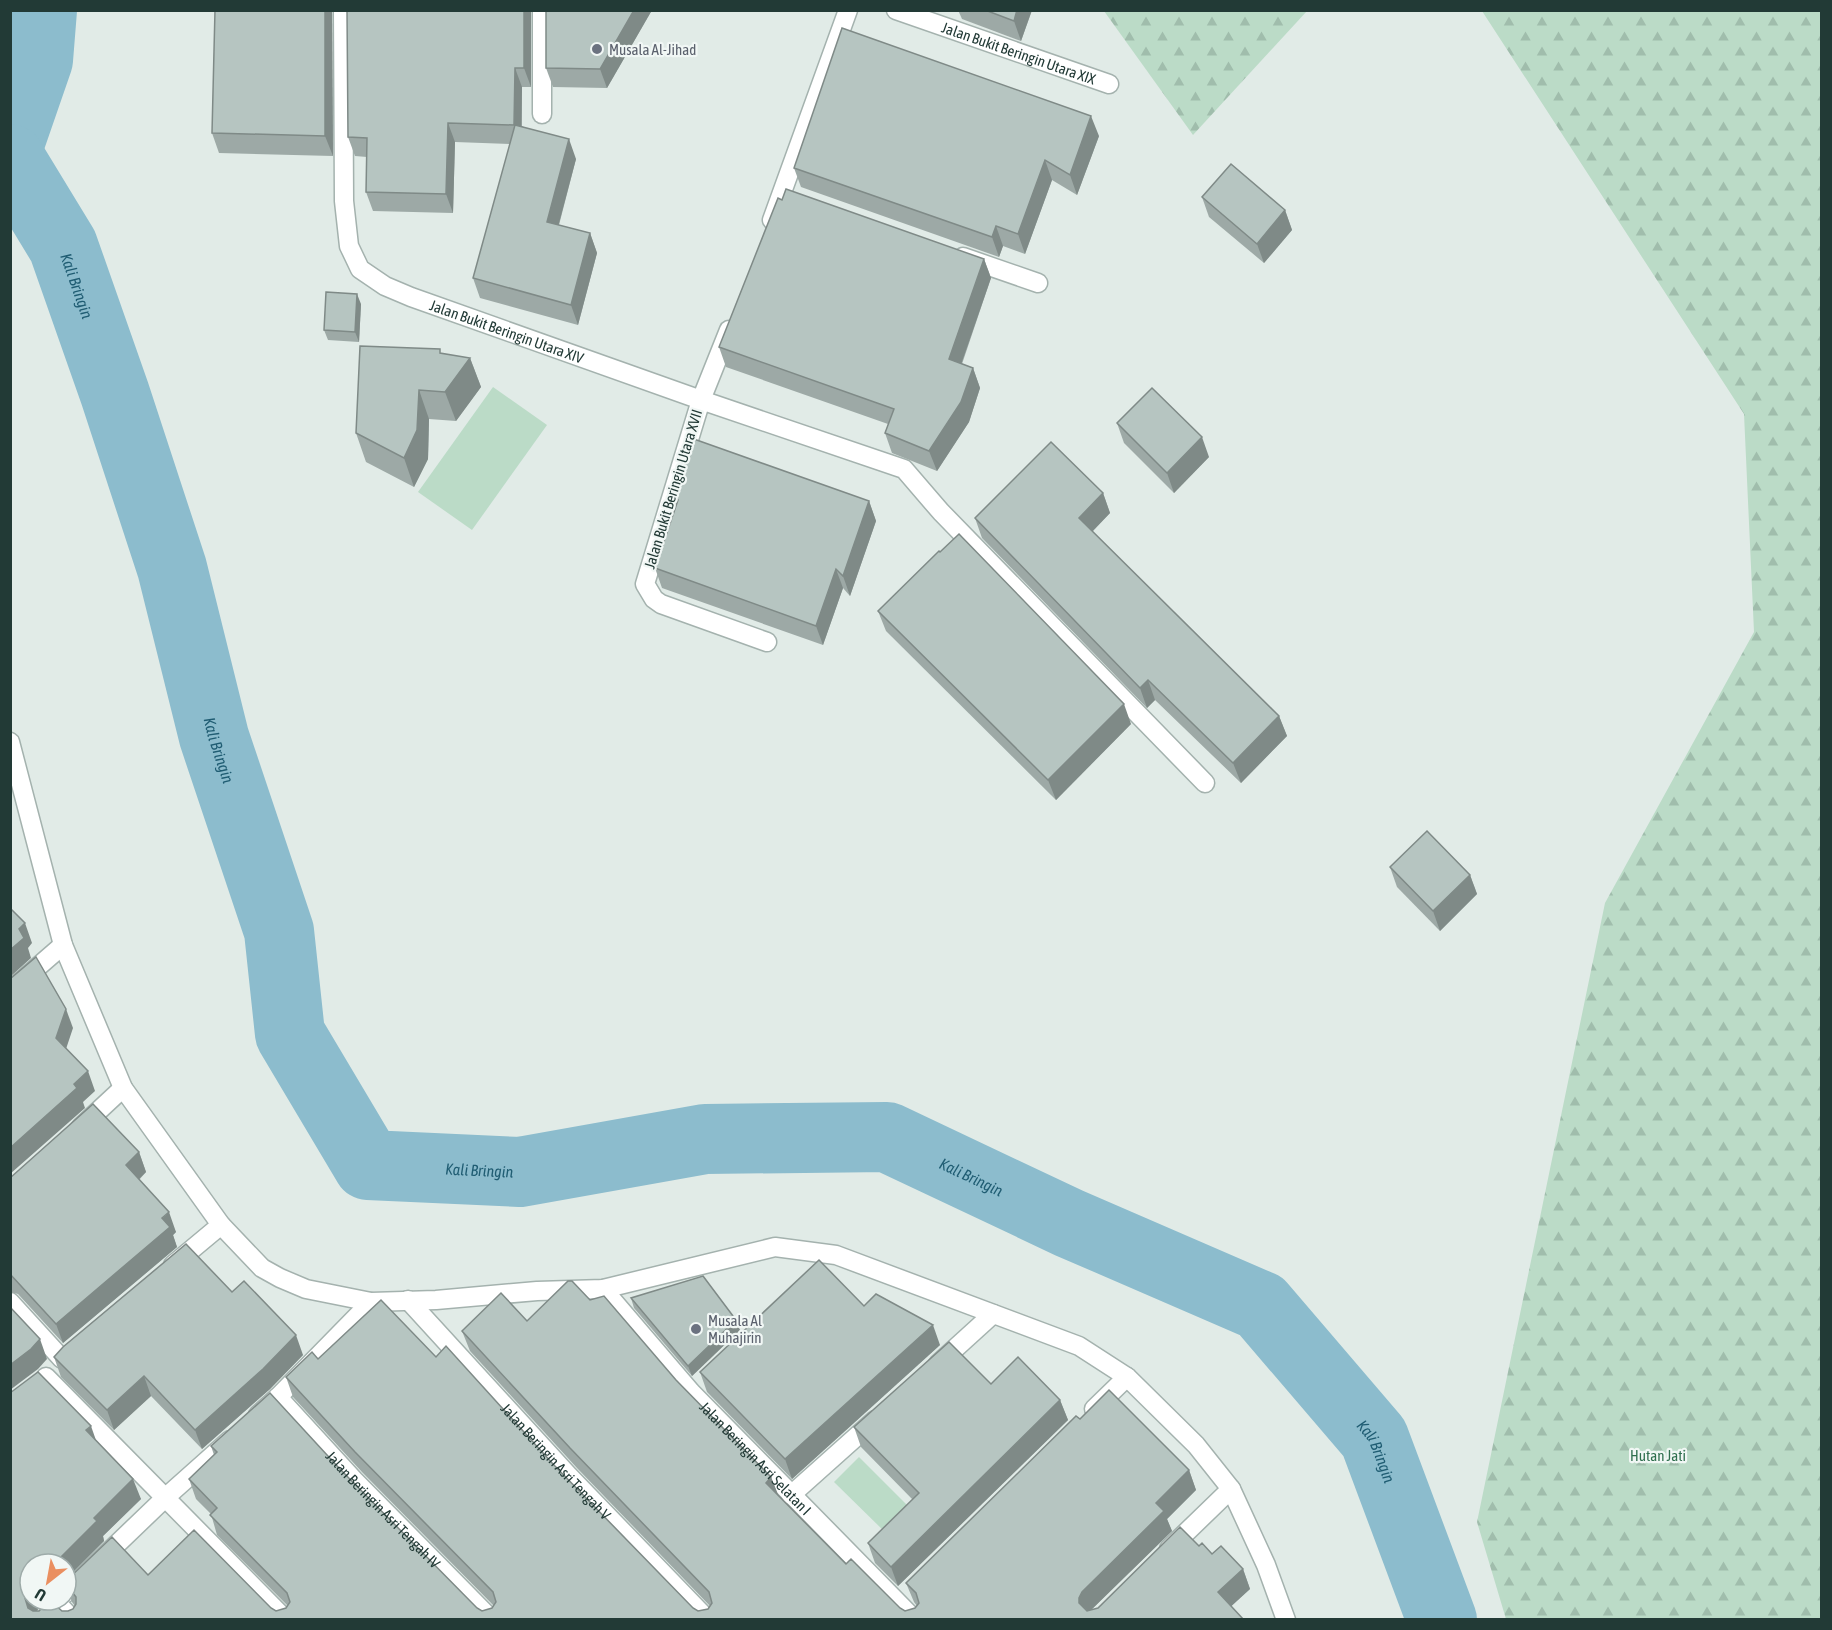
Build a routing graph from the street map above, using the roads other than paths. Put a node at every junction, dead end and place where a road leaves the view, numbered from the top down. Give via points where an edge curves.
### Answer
1 (343, 10) edge
2 (542, 10) edge
3 (848, 10) edge
4 (896, 10) edge
5 (1109, 84) dead end
6 (542, 114) dead end
7 (765, 237) edge
8 (950, 252) edge
9 (1038, 283) dead end
10 (735, 313) edge
11 (701, 400) junction
12 (767, 642) dead end
13 (10, 742) edge
14 (13, 767) edge
15 (1204, 783) dead end
16 (63, 945) junction
17 (10, 991) edge
18 (123, 1088) junction
19 (71, 1136) edge
20 (221, 1226) junction
21 (837, 1255) junction
22 (819, 1271) edge
23 (159, 1277) edge
24 (603, 1289) junction
25 (408, 1300) junction
26 (10, 1302) edge
27 (371, 1302) junction
28 (993, 1314) junction
29 (79, 1344) edge
30 (62, 1359) junction
31 (46, 1377) junction
32 (923, 1377) edge
33 (1127, 1377) junction
34 (30, 1389) edge
35 (278, 1397) junction
36 (888, 1408) edge
37 (1085, 1419) edge
38 (1231, 1489) junction
39 (791, 1495) junction
40 (166, 1497) junction
41 (1156, 1563) edge
42 (78, 1581) edge
43 (286, 1620) edge
44 (492, 1620) edge
45 (708, 1620) edge
46 (915, 1620) edge
47 (1286, 1620) edge

1 - 11 street, Jalan Bukit Beringin Utara XIV via 344,201 349,246 360,269 411,297
2 - 6 street
3 - 7 street via 788,195
4 - 5 street, Jalan Bukit Beringin Utara XIX
8 - 9 street
10 - 11 street
11 - 12 street, Jalan Bukit Beringin Utara XVII via 645,584 661,604
11 - 15 street, Jalan Bukit Beringin Utara XIV via 904,469
13 - 14 street
14 - 16 street
16 - 17 street
16 - 18 street
18 - 19 street
18 - 20 street
20 - 23 street
20 - 27 street via 262,1268 280,1278 306,1289
21 - 22 street
21 - 24 street via 774,1247
21 - 28 street
24 - 25 street
24 - 39 street, Jalan Beringin Asri Selatan I
25 - 27 street
25 - 45 street, Jalan Beringin Asri Tengah V
26 - 30 street
27 - 35 street
28 - 32 street
28 - 33 street via 1079,1346
29 - 30 street
30 - 31 street
31 - 34 street
31 - 40 street
33 - 37 street
33 - 38 street via 1197,1445
35 - 40 street
35 - 44 street, Jalan Beringin Asri Tengah IV
36 - 39 street
38 - 41 street
38 - 47 street
39 - 46 street, Jalan Beringin Asri Selatan I via 902,1598
40 - 42 street
40 - 43 street

